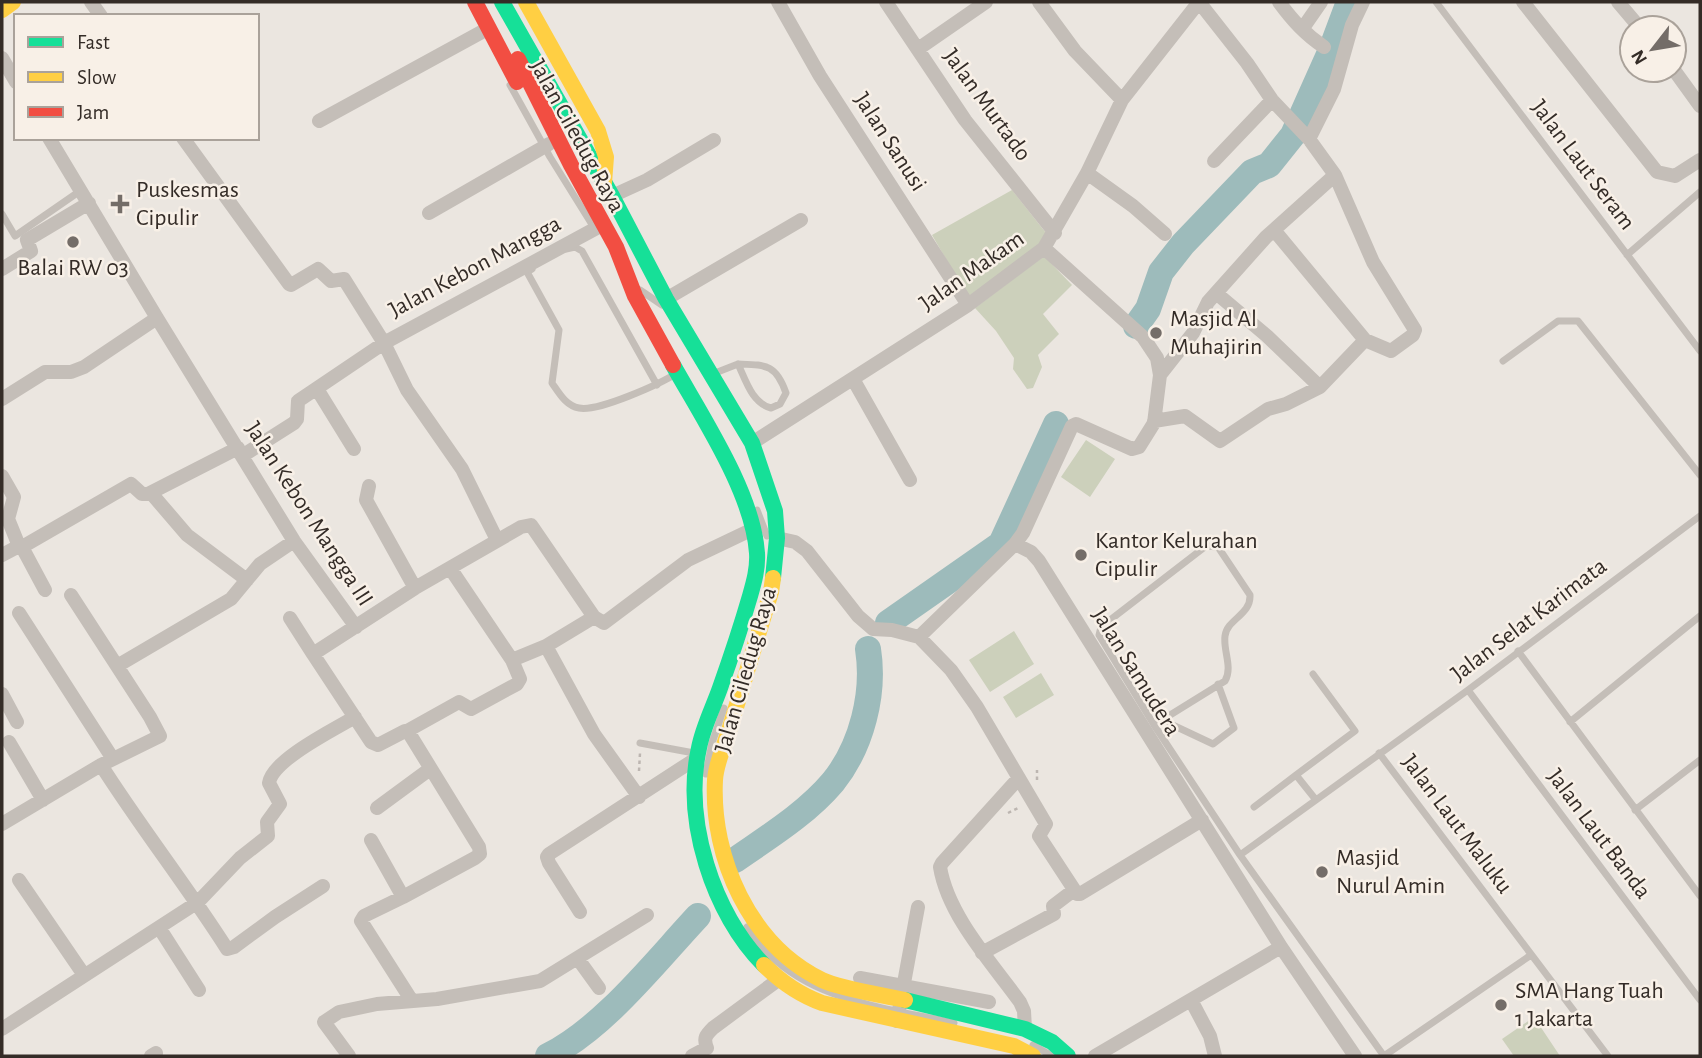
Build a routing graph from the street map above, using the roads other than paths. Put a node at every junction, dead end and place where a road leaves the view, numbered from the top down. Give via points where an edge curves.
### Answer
1 (12, 2) edge
2 (475, 2) edge
3 (487, 2) edge
4 (502, 2) edge
5 (526, 2) edge
6 (778, 2) edge
7 (886, 2) edge
8 (986, 2) edge
9 (1039, 2) edge
10 (1199, 2) edge
11 (1279, 2) edge
12 (1321, 2) edge
13 (1363, 2) edge
14 (1436, 2) edge
15 (1523, 2) edge
16 (2, 10) edge
17 (1303, 28) junction
18 (483, 31) junction
19 (1324, 47) dead end
20 (918, 49) junction
21 (490, 50) dead end
22 (2, 58) edge
23 (533, 71) junction
24 (14, 79) edge
25 (1684, 84) edge
26 (1122, 100) junction
27 (1272, 100) junction
28 (1700, 106) edge
29 (319, 121) dead end
30 (1309, 139) junction
31 (51, 140) edge
32 (184, 140) edge
33 (714, 140) dead end
34 (549, 144) junction
35 (1700, 160) edge
36 (1214, 161) dead end
37 (571, 165) junction
38 (1087, 173) junction
39 (1335, 175) junction
40 (608, 190) junction
41 (1700, 192) edge
42 (85, 197) junction
43 (429, 213) dead end
44 (2, 214) edge
45 (801, 220) dead end
46 (604, 224) junction
47 (1274, 230) junction
48 (1055, 233) junction
49 (1165, 234) dead end
50 (1044, 248) junction
51 (1628, 255) junction
52 (2, 269) edge
53 (640, 289) junction
54 (1216, 293) junction
55 (666, 299) junction
56 (968, 305) junction
57 (157, 318) junction
58 (680, 322) junction
59 (1365, 340) junction
60 (646, 342) junction
61 (383, 343) junction
62 (1700, 351) edge
63 (1503, 361) dead end
64 (738, 363) junction
65 (677, 373) junction
66 (710, 375) junction
67 (1160, 375) junction
68 (853, 379) junction
69 (657, 385) junction
70 (1320, 387) junction
71 (317, 389) junction
72 (2, 399) edge
73 (1154, 421) junction
74 (752, 443) junction
75 (354, 449) dead end
76 (240, 452) junction
77 (1700, 475) edge
78 (2, 476) edge
79 (910, 480) dead end
80 (369, 486) dead end
81 (150, 493) junction
82 (1700, 516) edge
83 (5, 521) edge
84 (766, 535) junction
85 (497, 540) junction
86 (294, 541) junction
87 (1015, 544) junction
88 (21, 546) junction
89 (2, 555) edge
90 (450, 568) junction
91 (247, 580) junction
92 (415, 588) junction
93 (46, 590) dead end
94 (71, 595) dead end
95 (19, 613) dead end
96 (1700, 616) edge
97 (594, 617) junction
98 (290, 618) dead end
99 (356, 627) junction
100 (919, 637) junction
101 (546, 646) junction
102 (744, 650) dead end
103 (1518, 651) junction
104 (313, 654) junction
105 (512, 660) junction
106 (117, 666) junction
107 (1313, 674) dead end
108 (1219, 684) junction
109 (1468, 691) junction
110 (2, 694) edge
111 (726, 703) dead end
112 (355, 717) junction
113 (1162, 720) junction
114 (18, 722) dead end
115 (1570, 722) junction
116 (1154, 725) junction
117 (407, 732) junction
118 (9, 742) dead end
119 (640, 743) dead end
120 (1380, 753) junction
121 (697, 756) junction
122 (1700, 760) edge
123 (107, 762) junction
124 (430, 769) junction
125 (1296, 775) junction
126 (1018, 779) junction
127 (705, 783) dead end
128 (704, 793) dead end
129 (639, 797) junction
130 (43, 800) junction
131 (1316, 800) junction
132 (1254, 807) dead end
133 (377, 808) dead end
134 (1634, 810) junction
135 (1202, 820) junction
136 (2, 824) edge
137 (371, 841) dead end
138 (1240, 855) junction
139 (19, 880) dead end
140 (323, 886) dead end
141 (1074, 890) junction
142 (1700, 896) edge
143 (403, 897) junction
144 (198, 902) junction
145 (918, 907) dead end
146 (735, 908) dead end
147 (580, 912) dead end
148 (647, 915) dead end
149 (740, 916) dead end
150 (160, 929) junction
151 (1281, 947) junction
152 (982, 953) junction
153 (1531, 955) junction
154 (578, 959) junction
155 (84, 975) junction
156 (860, 978) dead end
157 (778, 979) junction
158 (598, 988) dead end
159 (199, 990) dead end
160 (902, 993) junction
161 (1191, 1000) junction
162 (1700, 1000) edge
163 (412, 1001) junction
164 (989, 1002) dead end
165 (897, 1021) junction
166 (957, 1023) dead end
167 (2, 1029) edge
168 (1010, 1035) dead end
169 (1028, 1046) edge
170 (709, 1052) edge
171 (349, 1056) edge
172 (692, 1056) edge
173 (1052, 1056) edge
174 (1069, 1056) edge
175 (1095, 1056) edge
176 (1215, 1056) edge
177 (1355, 1056) edge
178 (1384, 1056) edge
179 (1608, 1056) edge

1 - 16 main road
2 - 18 main road
3 - 23 main road, Jalan Ciledug Raya
4 - 23 main road, Jalan Ciledug Raya
5 - 40 main road via 598,131 606,151
6 - 56 street, Jalan Sanusi via 820,76
7 - 20 street, Jalan Murtado
8 - 20 street
9 - 26 street via 1075,51
10 - 26 street, Jalan Makam
10 - 27 street
11 - 17 street
12 - 17 street
13 - 30 street via 1334,89
14 - 51 lane, Jalan Laut Seram
15 - 35 street via 1657,172 1675,176
17 - 19 street
18 - 29 street
18 - 34 main road
20 - 48 street, Jalan Murtado via 965,120
21 - 53 lane via 586,216
22 - 24 street
23 - 37 main road, Jalan Ciledug Raya
23 - 40 main road, Jalan Ciledug Raya
25 - 28 street
26 - 38 street, Jalan Makam
27 - 30 street
27 - 36 street
30 - 39 street
31 - 42 street, Jalan Kebon Mangga III
32 - 61 street via 289,284 318,269 331,281 344,279
33 - 40 street via 647,180
34 - 37 main road
34 - 43 street
37 - 46 main road, Jalan Ciledug Raya
38 - 48 street, Jalan Makam
38 - 49 street
39 - 47 street
39 - 59 street via 1373,262 1415,330 1391,351
40 - 55 main road, Jalan Ciledug Raya
41 - 51 lane
42 - 44 lane via 15,236
42 - 52 street via 27,240 31,251
42 - 57 street, Jalan Kebon Mangga III
45 - 55 street
46 - 60 main road, Jalan Ciledug Raya via 635,296
46 - 61 street, Jalan Kebon Mangga
47 - 54 street
47 - 59 street
48 - 50 street, Jalan Makam
50 - 56 street, Jalan Makam
50 - 67 street via 1143,337 1157,358
51 - 62 lane, Jalan Laut Seram
53 - 84 lane via 743,476
53 - 84 lane via 680,317 746,426 771,493 772,517
54 - 67 street via 1193,333
54 - 70 street
55 - 58 main road, Jalan Ciledug Raya
56 - 68 street, Jalan Makam
57 - 72 street via 84,367 45,372
57 - 76 street, Jalan Kebon Mangga III
58 - 60 main road
58 - 66 main road, Jalan Ciledug Raya
59 - 70 street
60 - 65 main road, Jalan Ciledug Raya
60 - 69 lane
60 - 69 lane via 582,251 568,248 527,272 559,330 552,383 565,401 591,408
61 - 71 street
61 - 85 street, Jalan Kebon Mangga via 407,390 462,470
63 - 77 lane via 1558,321 1578,321
64 - 64 lane via 768,366 781,377 786,393 780,404 771,408 761,405
64 - 66 lane
65 - 69 lane
65 - 84 main road, Jalan Ciledug Raya
66 - 74 main road, Jalan Ciledug Raya
67 - 73 street
68 - 74 street, Jalan Makam
68 - 79 street
70 - 73 street via 1268,409 1220,440 1185,416
71 - 75 street
71 - 76 street via 298,401 294,423
73 - 87 street via 1139,447 1132,449 1072,426
74 - 84 main road, Jalan Ciledug Raya via 775,511
76 - 81 street
76 - 86 street, Jalan Kebon Mangga III
78 - 83 street via 14,497
80 - 92 street via 366,500
81 - 88 street via 142,494 131,484
81 - 91 street via 187,535
82 - 103 lane, Jalan Selat Karimata
83 - 88 street
84 - 97 street via 688,560 604,623
84 - 100 street via 795,542 807,551 873,629
84 - 102 lane via 763,587
84 - 121 main road, Jalan Ciledug Raya via 757,552 750,596
84 - 160 main road, Jalan Ciledug Raya via 771,592 715,778 719,838 754,922 783,956 824,981
85 - 90 street, Jalan Kebon Mangga III
85 - 97 street, Jalan Kebon Mangga III via 531,525
86 - 91 street via 260,564
86 - 99 street, Jalan Kebon Mangga III
87 - 100 street
87 - 135 street, Jalan Samudera via 1039,561
88 - 89 street
88 - 93 street
90 - 92 street, Jalan Kebon Mangga III
90 - 105 street
91 - 106 street via 221,606
92 - 99 street, Jalan Kebon Mangga III
94 - 106 street
95 - 123 street
96 - 115 lane
97 - 101 street
98 - 104 street
99 - 104 street
100 - 126 street via 951,670 977,707
101 - 105 street
101 - 129 street via 594,734
103 - 109 lane, Jalan Selat Karimata
103 - 115 lane
104 - 112 street
105 - 117 street via 520,680 517,684 471,709 459,702
106 - 123 street via 160,736
107 - 125 lane via 1355,731
108 - 113 lane
108 - 113 lane via 1234,728 1213,744
108 - 116 lane via 1228,674 1224,637 1251,602 1238,576 1213,545 1101,627 1099,635
109 - 120 lane, Jalan Selat Karimata
109 - 162 lane, Jalan Laut Banda
110 - 114 street
111 - 127 lane
112 - 117 street via 375,745
112 - 144 street via 295,751 272,774 269,783 280,804 267,822 268,836
113 - 116 lane
115 - 134 lane
116 - 138 lane
117 - 124 street
118 - 130 street
119 - 121 lane
120 - 131 lane, Jalan Laut Maluku
120 - 153 lane, Jalan Laut Maluku
121 - 129 street
121 - 157 main road, Jalan Ciledug Raya via 696,816 708,876 741,937
122 - 134 lane
123 - 130 street
123 - 144 street via 121,797
124 - 133 street
124 - 143 street via 480,853
125 - 131 lane
125 - 132 lane
126 - 141 street via 1046,824 1039,836
126 - 152 street via 940,867 956,911
128 - 146 lane via 713,856
129 - 147 street via 547,857
130 - 136 street
131 - 138 lane, Jalan Laut Maluku
134 - 142 lane
135 - 141 street via 1080,894
135 - 151 street, Jalan Samudera
137 - 143 street
138 - 178 lane
139 - 155 street
140 - 144 street via 230,949
141 - 152 street via 1053,906 1054,914
143 - 163 street via 361,921
144 - 150 street
145 - 160 street
148 - 154 street
149 - 166 lane via 769,956 817,989
150 - 155 street
150 - 159 street
151 - 161 street
151 - 177 street, Jalan Samudera
152 - 169 street via 1020,1002
153 - 178 lane
153 - 179 lane, Jalan Laut Maluku
154 - 158 street
154 - 163 street via 540,981
155 - 167 street
156 - 160 street
157 - 165 main road, Jalan Ciledug Raya via 803,995 836,1007
157 - 170 street via 706,1035
160 - 164 street
160 - 165 street
160 - 169 main road, Jalan Ciledug Raya
161 - 175 street
161 - 176 street
163 - 171 street via 339,1012 324,1022
165 - 169 main road, Jalan Ciledug Raya
168 - 169 lane
169 - 173 lane
169 - 174 main road, Jalan Ciledug Raya via 1052,1042
170 - 172 street

